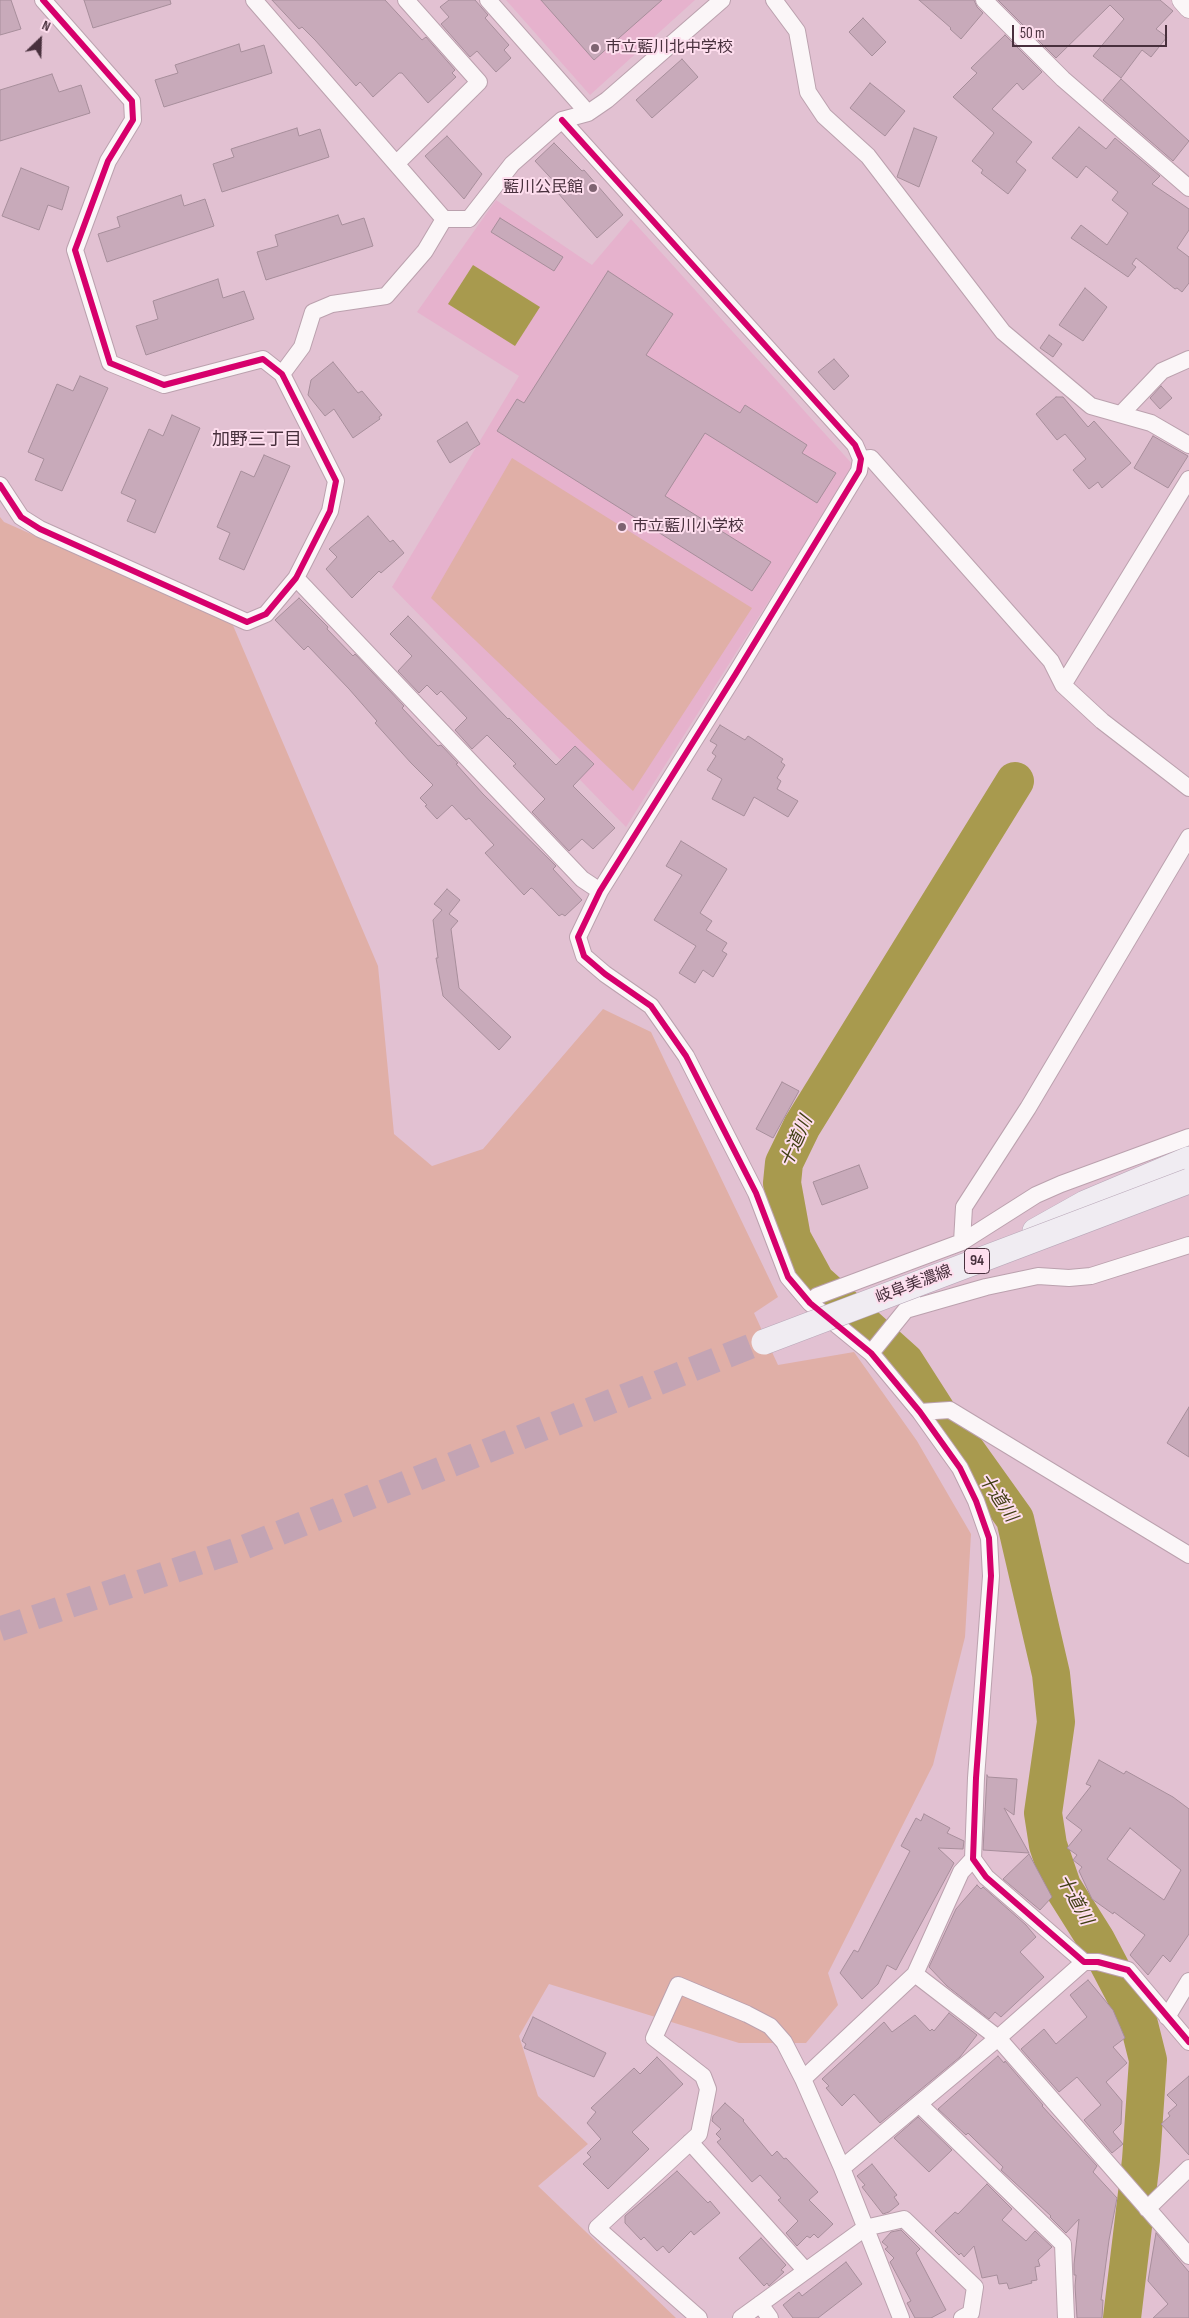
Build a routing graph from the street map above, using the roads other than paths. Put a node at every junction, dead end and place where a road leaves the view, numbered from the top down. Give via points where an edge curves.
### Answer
1 (43, 0) edge
2 (254, 0) edge
3 (406, 0) edge
4 (488, 0) edge
5 (722, 0) edge
6 (774, 0) edge
7 (984, 0) edge
8 (1182, 0) edge
9 (1189, 8) edge
10 (588, 113) junction
11 (562, 120) junction
12 (397, 163) junction
13 (1189, 188) edge
14 (444, 219) junction
15 (1189, 359) edge
16 (282, 374) junction
17 (1121, 414) junction
18 (1189, 445) edge
19 (861, 458) junction
20 (1189, 479) edge
21 (0, 485) edge
22 (296, 578) junction
23 (1063, 685) junction
24 (1189, 788) edge
25 (1189, 837) edge
26 (600, 891) junction
27 (1189, 1137) edge
28 (1189, 1159) edge
29 (1189, 1181) edge
30 (962, 1242) junction
31 (1189, 1245) edge
32 (944, 1248) junction
33 (989, 1257) junction
34 (810, 1303) junction
35 (909, 1309) junction
36 (757, 1344) tunnel mouth
37 (877, 1345) junction
38 (929, 1412) junction
39 (1187, 1550) edge
40 (973, 1859) junction
41 (1091, 1962) junction
42 (915, 1974) junction
43 (1189, 1981) edge
44 (1167, 2017) junction
45 (998, 2038) junction
46 (1189, 2042) edge
47 (803, 2079) junction
48 (919, 2104) junction
49 (690, 2142) junction
50 (842, 2168) junction
51 (1189, 2168) edge
52 (1147, 2209) junction
53 (865, 2228) junction
54 (1189, 2256) edge
55 (806, 2271) junction
56 (760, 2304) junction
57 (699, 2318) edge
58 (741, 2318) edge
59 (770, 2318) edge
60 (901, 2318) edge
61 (962, 2318) edge
62 (1066, 2318) edge

1 - 16 street via 132,101 133,120 108,161 75,250 110,362 164,385 263,359
2 - 12 street
3 - 12 street via 479,82
4 - 10 street
5 - 10 street
6 - 17 street via 797,31 808,92 824,116 868,156 1003,332 1091,406
7 - 13 street via 1063,79
8 - 9 street
10 - 11 street
11 - 14 street via 512,164 469,219
11 - 19 street via 854,445
12 - 14 street
14 - 16 street via 425,251 386,296 332,304 313,312 302,347
15 - 17 street via 1162,371
16 - 22 street via 336,481 330,511
17 - 18 street via 1151,423
19 - 23 street via 871,458 1051,661
19 - 26 street via 854,479
20 - 23 street
21 - 22 street via 21,517 40,529 247,622 266,614
22 - 26 street via 582,879
23 - 24 street via 1102,722
25 - 30 street via 1028,1108 964,1207
26 - 34 street via 578,937 584,956 651,1006 686,1056 756,1193 788,1277
27 - 30 street via 1036,1195
28 - 33 main road, 94, bridge via 1085,1204
29 - 33 main road, 岐阜美濃線 / 94, bridge
30 - 32 street
31 - 35 street via 1091,1276 1038,1276
32 - 34 street via 817,1296
32 - 35 street
33 - 36 main road, 岐阜美濃線 / 94, bridge
34 - 37 street
35 - 37 street
37 - 38 street
38 - 39 street via 950,1410 1033,1462
38 - 40 street via 976,1501 988,1538 991,1576
40 - 41 street via 986,1877
40 - 42 street via 961,1872
41 - 44 street via 1128,1970
41 - 45 street
42 - 45 street
42 - 47 street
43 - 44 street
44 - 46 street
45 - 48 street
45 - 52 street
47 - 49 street via 784,2042 770,2026 678,1985 654,2038 703,2076 708,2089 699,2134
47 - 50 street
48 - 50 street
48 - 62 street via 1063,2244
49 - 55 street
49 - 57 street via 597,2228
50 - 53 street
51 - 52 street
52 - 54 street
53 - 55 street
53 - 60 street
53 - 61 street via 904,2219 975,2287 972,2313
55 - 56 street
56 - 58 street
56 - 59 street

